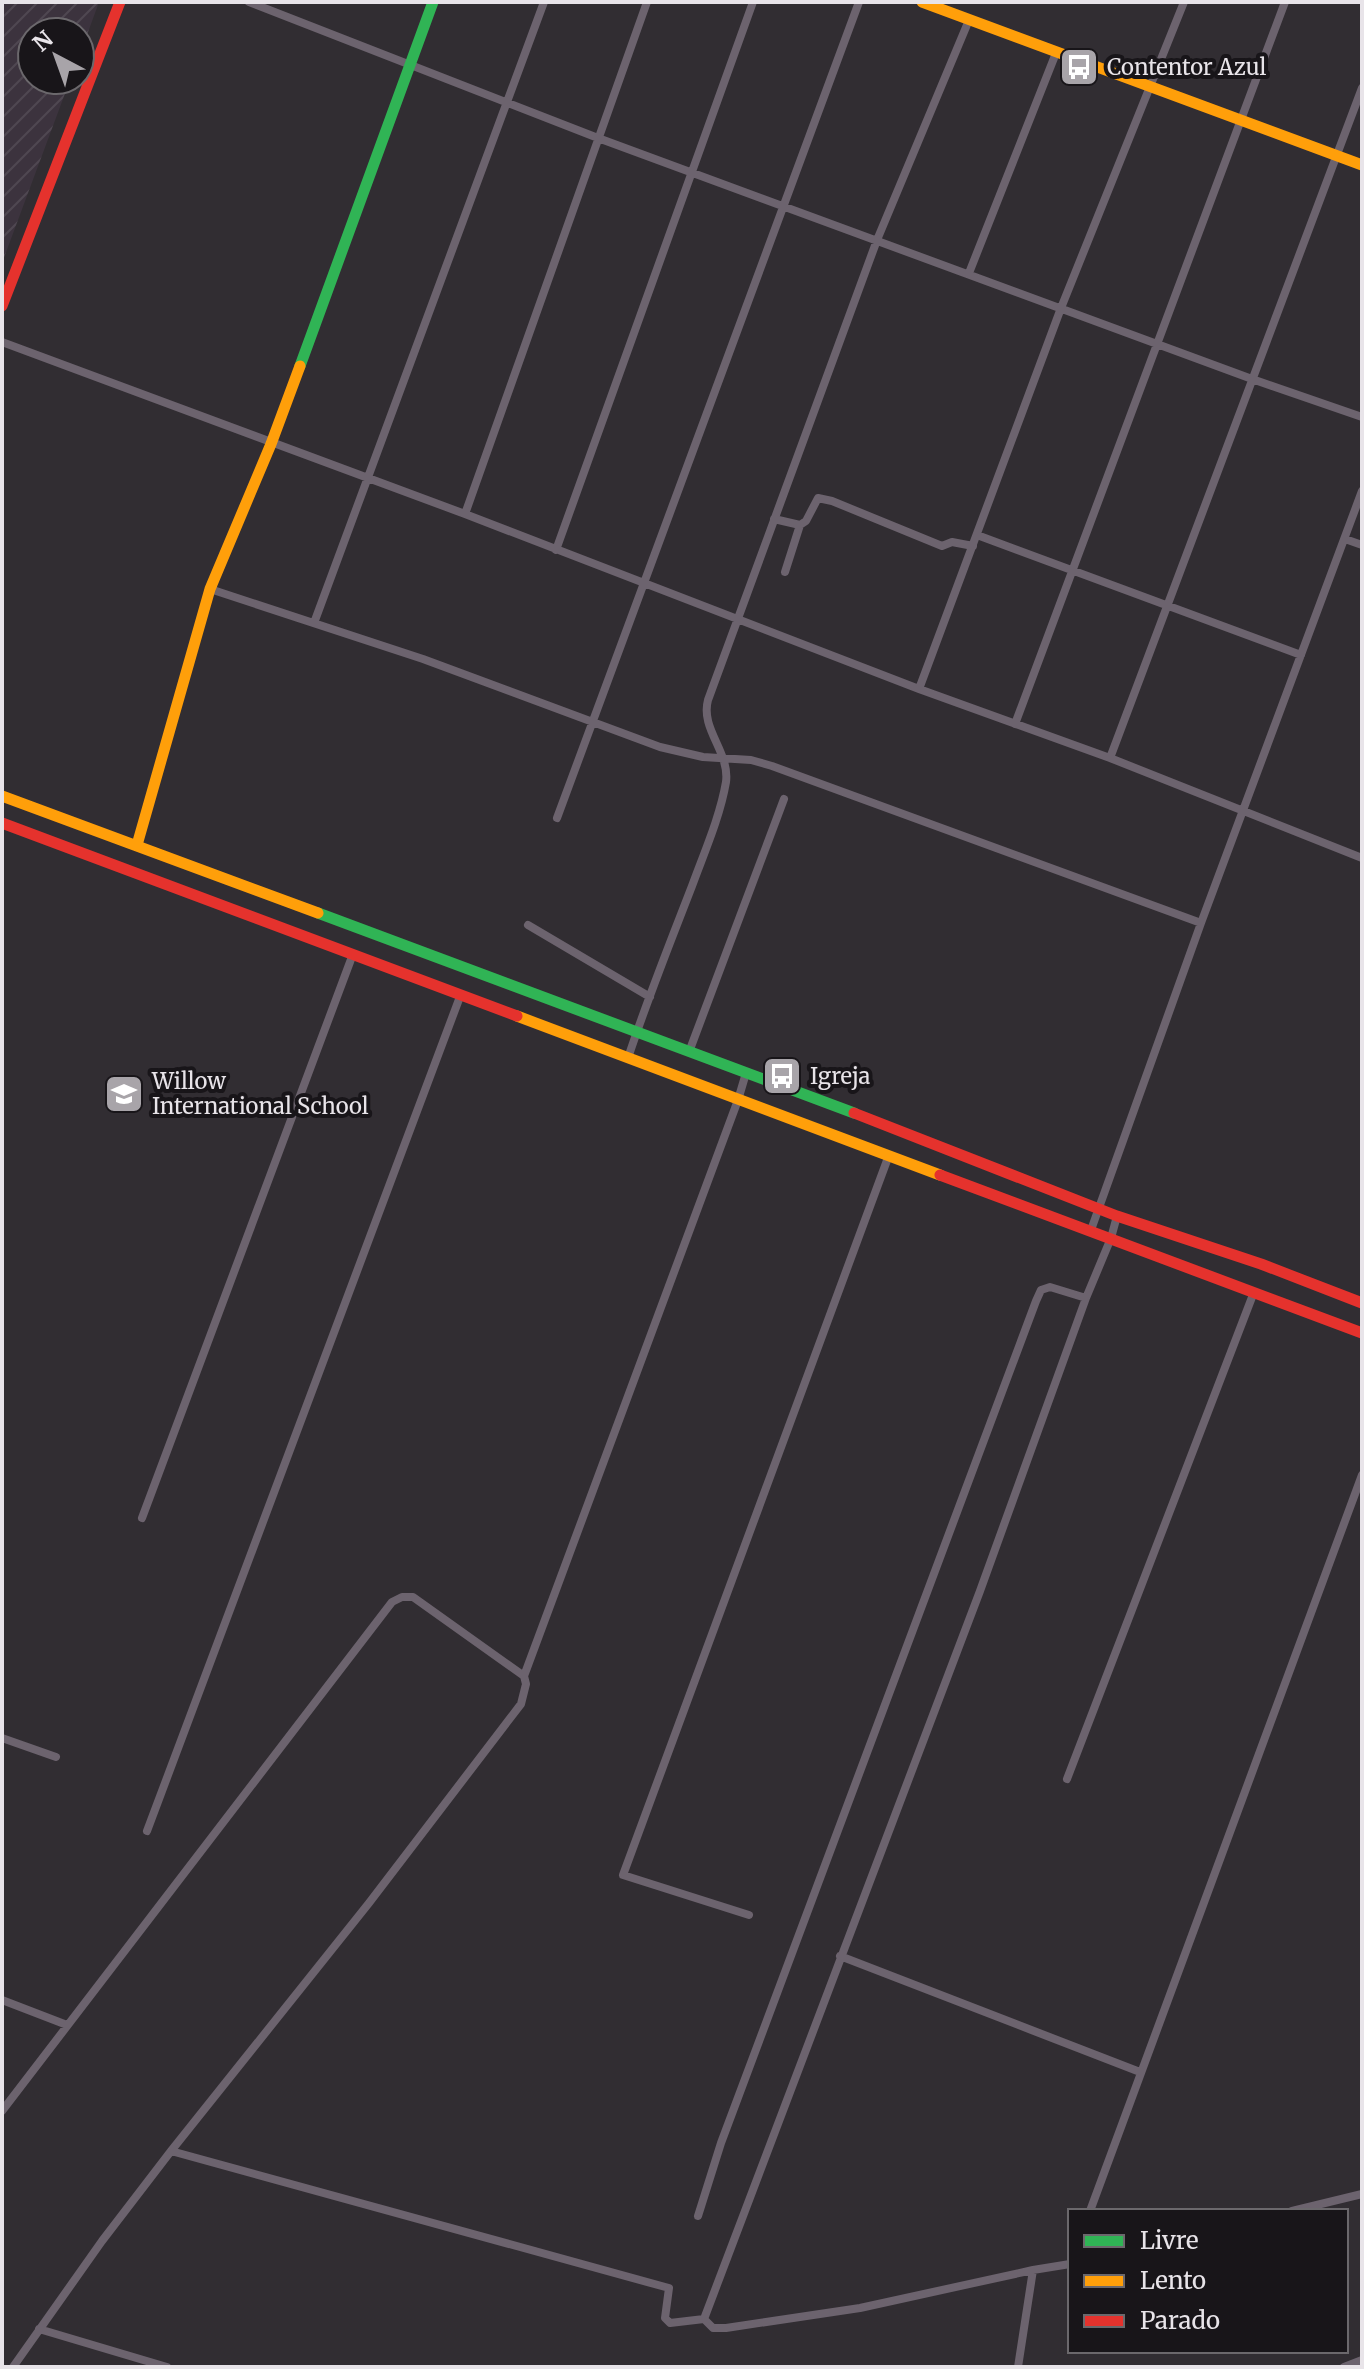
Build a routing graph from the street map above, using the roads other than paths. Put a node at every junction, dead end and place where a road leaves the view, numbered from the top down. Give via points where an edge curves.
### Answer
1 (120, 2) edge
2 (249, 2) edge
3 (433, 2) edge
4 (544, 2) edge
5 (647, 2) edge
6 (753, 2) edge
7 (859, 2) edge
8 (922, 2) edge
9 (1184, 2) edge
10 (1285, 2) edge
11 (969, 20) junction
12 (1056, 53) junction
13 (412, 63) junction
14 (1151, 86) junction
15 (1362, 88) edge
16 (508, 103) junction
17 (1240, 121) junction
18 (598, 138) junction
19 (1337, 156) junction
20 (1362, 165) edge
21 (690, 171) junction
22 (784, 205) junction
23 (877, 240) junction
24 (969, 273) junction
25 (2, 306) edge
26 (1061, 308) junction
27 (2, 342) edge
28 (1157, 343) junction
29 (1252, 379) junction
30 (1362, 417) edge
31 (271, 444) junction
32 (366, 479) junction
33 (1362, 491) edge
34 (465, 514) junction
35 (774, 519) junction
36 (800, 525) junction
37 (977, 535) junction
38 (1345, 539) junction
39 (1362, 545) edge
40 (973, 546) junction
41 (556, 550) junction
42 (1073, 569) junction
43 (785, 572) dead end
44 (643, 584) junction
45 (210, 589) junction
46 (1169, 605) junction
47 (736, 620) junction
48 (314, 623) junction
49 (1301, 655) junction
50 (919, 689) junction
51 (593, 723) junction
52 (1015, 724) junction
53 (1110, 758) junction
54 (723, 759) junction
55 (2, 796) edge
56 (784, 799) dead end
57 (1243, 810) junction
58 (557, 818) dead end
59 (2, 823) edge
60 (137, 845) junction
61 (1362, 858) edge
62 (1201, 923) junction
63 (528, 925) dead end
64 (354, 953) junction
65 (461, 994) junction
66 (650, 997) junction
67 (636, 1032) junction
68 (689, 1052) junction
69 (628, 1058) junction
70 (746, 1073) junction
71 (738, 1100) junction
72 (889, 1155) junction
73 (1098, 1207) junction
74 (1117, 1216) junction
75 (1091, 1230) junction
76 (1111, 1238) junction
77 (1254, 1292) junction
78 (1086, 1298) junction
79 (1362, 1303) edge
80 (1362, 1332) edge
81 (1362, 1475) edge
82 (142, 1518) dead end
83 (524, 1676) junction
84 (2, 1738) edge
85 (56, 1757) dead end
86 (1067, 1779) dead end
87 (147, 1831) dead end
88 (749, 1915) dead end
89 (840, 1956) junction
90 (2, 2000) edge
91 (67, 2025) junction
92 (1140, 2072) junction
93 (2, 2111) edge
94 (171, 2151) junction
95 (1362, 2194) edge
96 (1091, 2209) edge
97 (1300, 2209) edge
98 (698, 2216) dead end
99 (1068, 2264) edge
100 (1033, 2270) junction
101 (704, 2319) junction
102 (39, 2329) junction
103 (1362, 2360) edge
104 (13, 2367) edge
105 (167, 2367) edge
106 (1018, 2367) edge
107 (1344, 2367) edge

1 - 25 main road
2 - 13 street
3 - 13 main road
4 - 16 street
5 - 18 street
6 - 21 street
7 - 22 street
8 - 11 main road
9 - 14 street
10 - 17 street
11 - 12 main road
11 - 23 street
12 - 14 main road
12 - 24 street
13 - 16 street
13 - 31 main road
14 - 17 main road
14 - 26 street
15 - 19 street
16 - 18 street
16 - 32 street
17 - 19 main road
17 - 28 street
18 - 21 street
18 - 34 street
19 - 20 main road
19 - 29 street
21 - 22 street
21 - 41 street
22 - 23 street
22 - 44 street
23 - 24 street
23 - 35 street
24 - 26 street
26 - 28 street
26 - 37 street
27 - 31 street
28 - 29 street
28 - 42 street
29 - 30 street
29 - 46 street
31 - 32 street
31 - 45 main road
32 - 34 street
32 - 48 street
33 - 38 street
34 - 41 street
35 - 36 street
35 - 47 street
36 - 40 street via 818,498 942,546
36 - 43 street
37 - 40 street
37 - 42 street
38 - 39 street
38 - 49 street
40 - 50 street
41 - 44 street
42 - 46 street
42 - 52 street
44 - 47 street
44 - 51 street
45 - 48 street
45 - 60 main road
46 - 49 street
46 - 53 street
47 - 50 street
47 - 54 street via 705,710
48 - 51 street
49 - 57 street
50 - 52 street
51 - 54 street via 683,753
51 - 58 street
52 - 53 street
53 - 57 street
54 - 62 street via 772,766
54 - 66 street via 725,784 710,838
55 - 60 main road
56 - 68 street
57 - 61 street
57 - 62 street
59 - 64 main road
60 - 67 main road
62 - 73 street
63 - 66 street
64 - 65 main road
64 - 82 street
65 - 69 main road
65 - 87 street
66 - 67 street
67 - 68 main road
67 - 69 street
68 - 70 main road
69 - 71 main road
70 - 71 street
70 - 73 main road
71 - 72 main road
71 - 83 street
72 - 75 main road
72 - 88 street via 623,1875
73 - 74 main road
73 - 75 street
74 - 76 street
74 - 79 main road
75 - 76 main road
76 - 77 main road
76 - 78 street
77 - 80 main road
77 - 86 street
78 - 89 street
78 - 98 street via 1050,1287 1041,1290 1036,1301
81 - 92 street
83 - 91 street via 413,1597 392,1602
83 - 94 street via 521,1704
84 - 85 street
89 - 92 street
89 - 101 street
90 - 91 street
91 - 93 street
92 - 96 street
94 - 101 street via 669,2288 665,2318 670,2323
94 - 102 street
95 - 97 street
99 - 100 street
100 - 101 street via 860,2308 726,2328 713,2328
100 - 106 street
102 - 104 street
102 - 105 street
103 - 107 street

